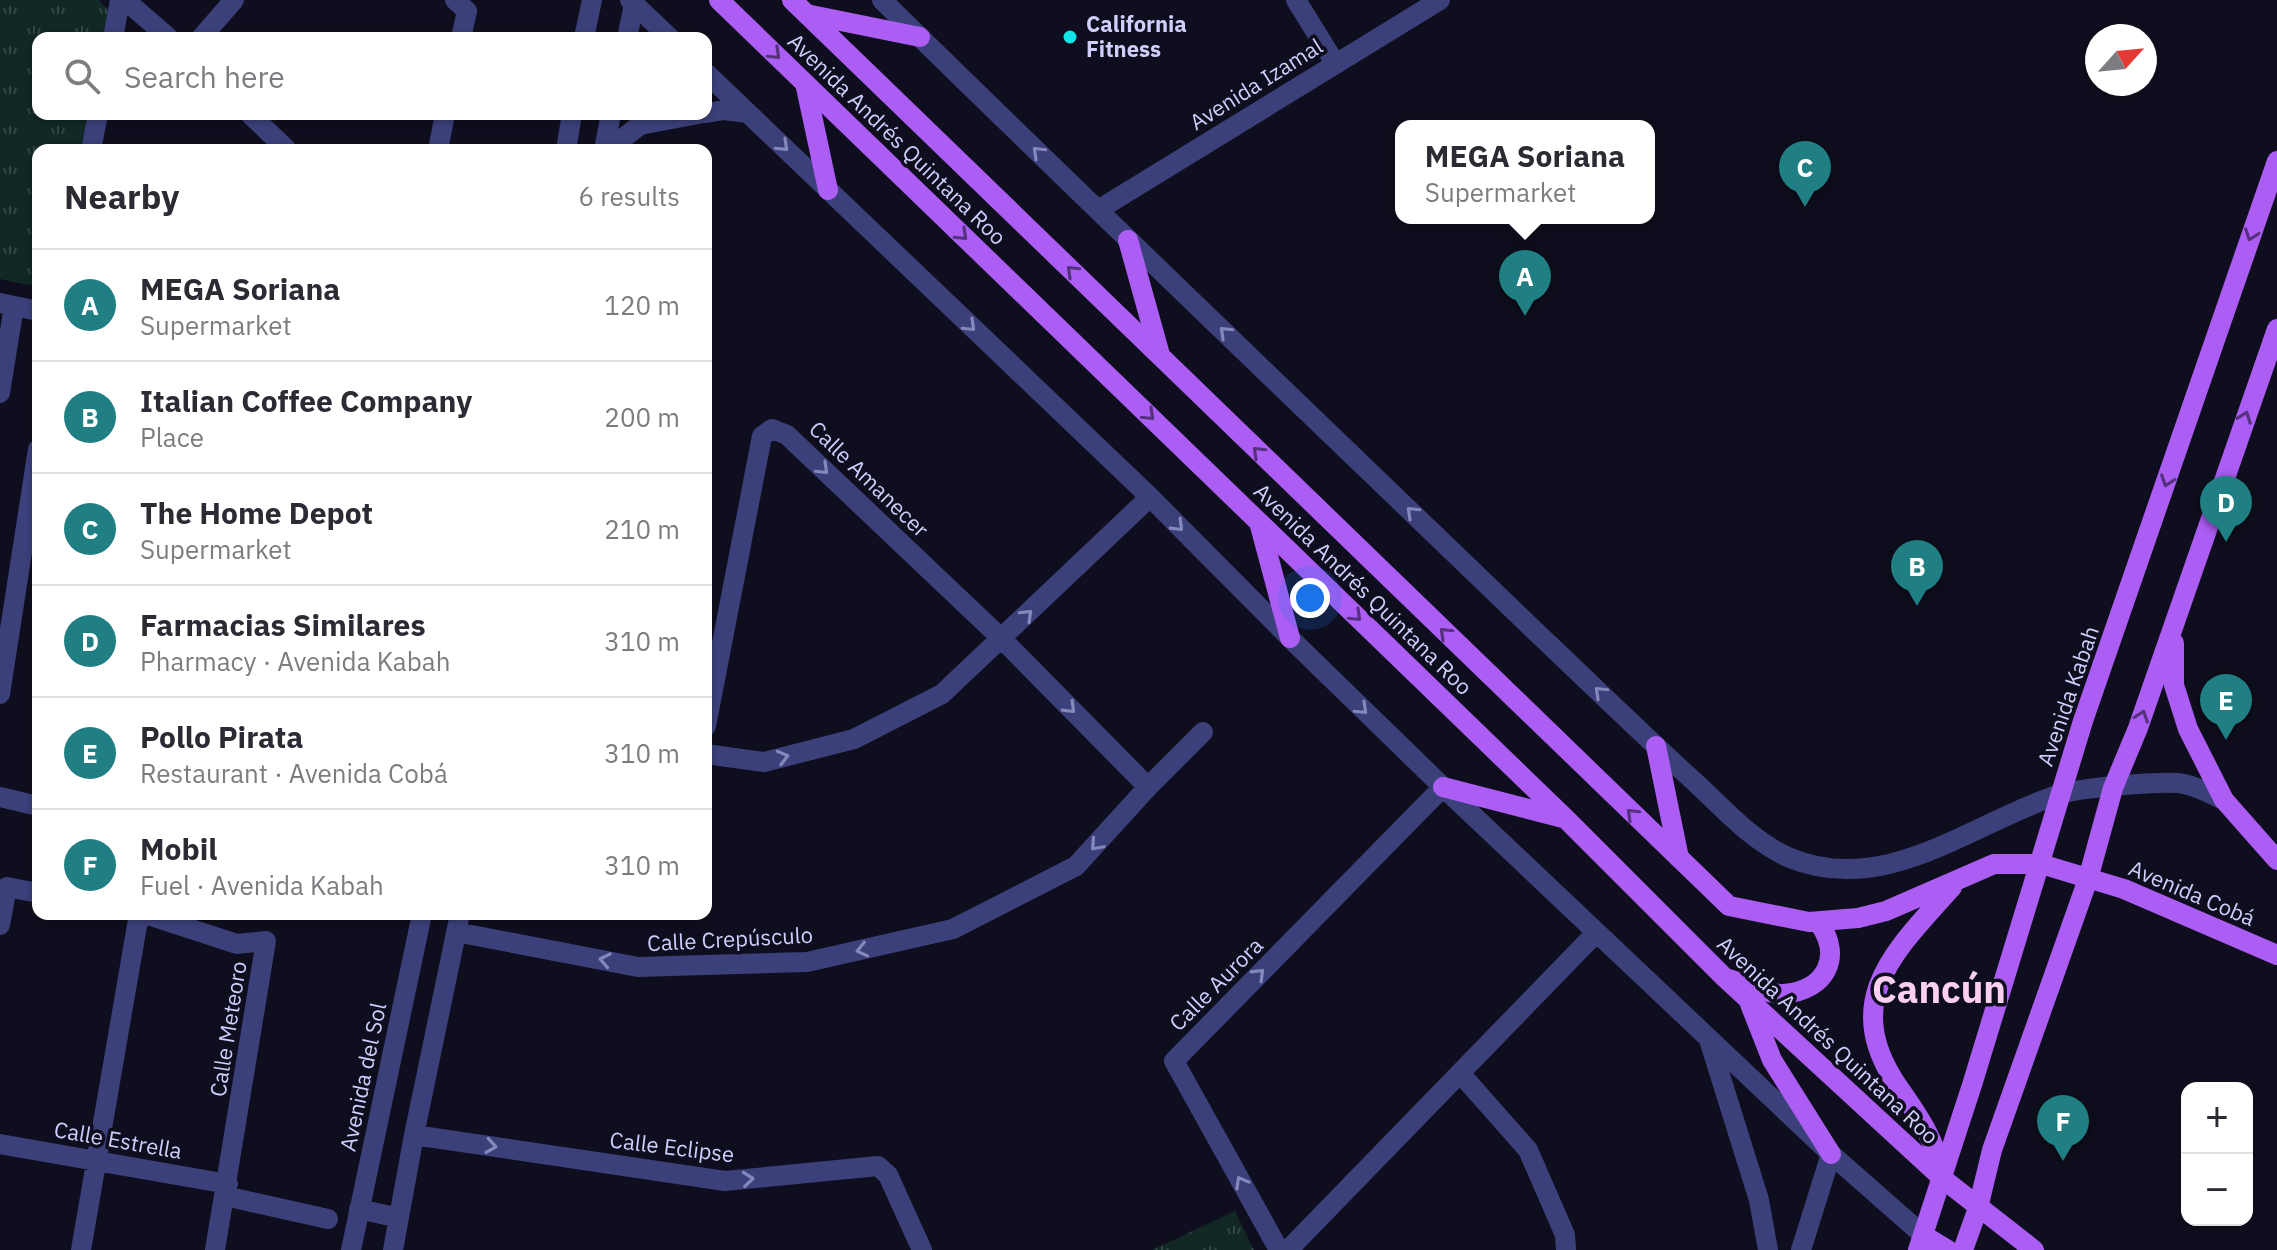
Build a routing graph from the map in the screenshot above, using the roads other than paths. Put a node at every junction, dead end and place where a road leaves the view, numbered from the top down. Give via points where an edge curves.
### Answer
1 (123, 0) edge
2 (234, 0) edge
3 (455, 0) edge
4 (580, 0) edge
5 (592, 0) edge
6 (719, 0) edge
7 (882, 0) edge
8 (1296, 0) edge
9 (1440, 0) edge
10 (633, 1) edge
11 (799, 7) edge
12 (115, 32) edge
13 (162, 32) edge
14 (206, 32) edge
15 (462, 32) edge
16 (585, 32) edge
17 (585, 32) edge
18 (628, 32) edge
19 (664, 32) edge
20 (920, 37) junction
21 (1335, 63) junction
22 (712, 79) edge
23 (805, 83) junction
24 (712, 112) edge
25 (748, 113) junction
26 (97, 120) edge
27 (256, 120) edge
28 (444, 120) edge
29 (571, 120) edge
30 (610, 120) edge
31 (666, 120) edge
32 (92, 144) edge
33 (281, 144) edge
34 (439, 144) edge
35 (567, 144) edge
36 (607, 144) edge
37 (614, 144) edge
38 (2277, 161) edge
39 (828, 190) junction
40 (1098, 210) junction
41 (1128, 240) junction
42 (7, 305) edge
43 (32, 310) edge
44 (2277, 329) edge
45 (1161, 358) junction
46 (0, 393) edge
47 (32, 488) edge
48 (1150, 497) junction
49 (1259, 522) junction
50 (2174, 624) junction
51 (1290, 638) junction
52 (1002, 639) junction
53 (0, 694) edge
54 (712, 695) edge
55 (1203, 732) dead end
56 (1656, 746) junction
57 (712, 755) edge
58 (1148, 787) junction
59 (1443, 787) junction
60 (2113, 788) junction
61 (2061, 794) junction
62 (0, 797) edge
63 (2224, 800) junction
64 (32, 805) edge
65 (1566, 819) junction
66 (1679, 858) junction
67 (2277, 860) edge
68 (2041, 864) junction
69 (2088, 879) junction
70 (1957, 881) junction
71 (32, 892) edge
72 (141, 920) edge
73 (161, 920) edge
74 (421, 920) edge
75 (458, 923) edge
76 (1819, 923) junction
77 (0, 925) edge
78 (1596, 933) junction
79 (2277, 955) edge
80 (1725, 978) junction
81 (1749, 1001) junction
82 (1709, 1039) junction
83 (1460, 1073) junction
84 (414, 1135) junction
85 (0, 1144) edge
86 (1831, 1154) junction
87 (96, 1160) junction
88 (1942, 1178) junction
89 (227, 1190) junction
90 (1978, 1208) junction
91 (359, 1209) junction
92 (399, 1218) junction
93 (328, 1219) dead end
94 (1920, 1242) edge
95 (1560, 1245) edge
96 (81, 1250) edge
97 (215, 1250) edge
98 (351, 1250) edge
99 (393, 1250) edge
100 (922, 1250) edge
101 (1279, 1250) edge
102 (1288, 1250) edge
103 (1768, 1250) edge
104 (1801, 1250) edge
105 (1948, 1250) edge
106 (1963, 1250) edge
107 (2034, 1250) edge

1 - 12 street
1 - 13 street
2 - 14 street
3 - 15 street via 467,11
4 - 16 street
5 - 17 street
6 -> 23 main road, Avenida Andrés Quintana Roo
7 - 20 street
8 - 21 street
9 - 21 street, Avenida Izamal
10 - 18 street
10 - 19 street
11 - 20 main road
45 -> 11 main road, Avenida Andrés Quintana Roo
40 -> 20 street
21 - 40 street, Avenida Izamal
22 - 25 street
23 - 39 main road
23 -> 49 main road, Avenida Andrés Quintana Roo
24 - 25 street
25 -> 39 street
26 - 32 street
27 - 33 street
28 - 34 street
29 - 35 street
30 - 36 street
31 - 37 street via 640,125
38 -> 61 main road, Avenida Kabah
39 -> 48 street
40 - 41 street
41 - 45 main road
56 -> 41 street
42 - 43 street
42 - 46 street
50 -> 44 main road
66 -> 45 main road, Avenida Andrés Quintana Roo
47 - 53 street
48 -> 51 street
52 -> 48 street
49 - 51 main road
49 -> 65 main road, Avenida Andrés Quintana Roo
60 -> 50 main road
50 - 63 main road via 2174,685 2188,729
51 -> 59 street
54 -> 52 street, Calle Amanecer via 762,436 772,429 787,435
57 -> 52 street via 764,762 854,739 942,694
52 -> 58 street, Calle Amanecer
55 - 58 street, Calle Crepúsculo
56 - 61 street via 1758,841 1792,859 1842,870 1897,863
56 - 66 main road
58 -> 75 street, Calle Crepúsculo via 1076,866 1063,873 953,929 807,962 638,967
59 - 65 main road
59 - 78 street
101 -> 59 street, Calle Aurora via 1174,1061
60 - 61 street
60 - 63 street via 2176,783
60 - 69 main road
61 - 68 main road, Avenida Kabah
62 - 64 street
63 - 67 main road
65 - 80 main road, Avenida Andrés Quintana Roo
66 - 76 main road, Avenida Andrés Quintana Roo via 1729,906
68 - 69 main road, Avenida Andrés Quintana Roo
68 - 70 main road, Avenida Andrés Quintana Roo via 1994,864
68 - 88 main road, Avenida Kabah
69 - 79 main road, Avenida Cobá via 2124,889
69 - 90 main road via 1992,1150
70 - 76 main road, Avenida Andrés Quintana Roo via 1886,911
70 - 88 main road via 1888,962 1873,1011 1880,1059 1928,1135
71 - 77 street via 7,887
72 - 87 street, Calle Meteoro
73 - 89 street, Calle Meteoro via 237,944 266,941
74 - 91 street, Avenida del Sol
75 - 84 street
76 - 80 main road via 1832,950 1830,966 1817,981 1782,994
78 - 82 street
78 - 83 street
80 - 81 main road, Avenida Andrés Quintana Roo
81 - 86 main road via 1772,1060
81 - 88 main road, Avenida Andrés Quintana Roo
82 - 86 street
82 - 103 street via 1759,1200
83 - 95 street via 1528,1150
83 - 102 street
84 - 92 street
84 -> 100 street, Calle Eclipse via 725,1181 878,1166 888,1175
85 - 87 street, Calle Estrella
86 - 94 street
86 - 104 street
87 - 89 street, Calle Estrella
87 - 96 street, Calle Meteoro
88 - 90 main road, Avenida Andrés Quintana Roo
88 - 94 main road, Avenida Kabah
89 - 93 street, Calle Estrella
89 - 97 street, Calle Meteoro
90 - 106 main road
90 - 107 main road, Avenida Andrés Quintana Roo
91 - 92 street
91 - 98 street, Avenida del Sol
92 - 99 street
94 - 105 main road

